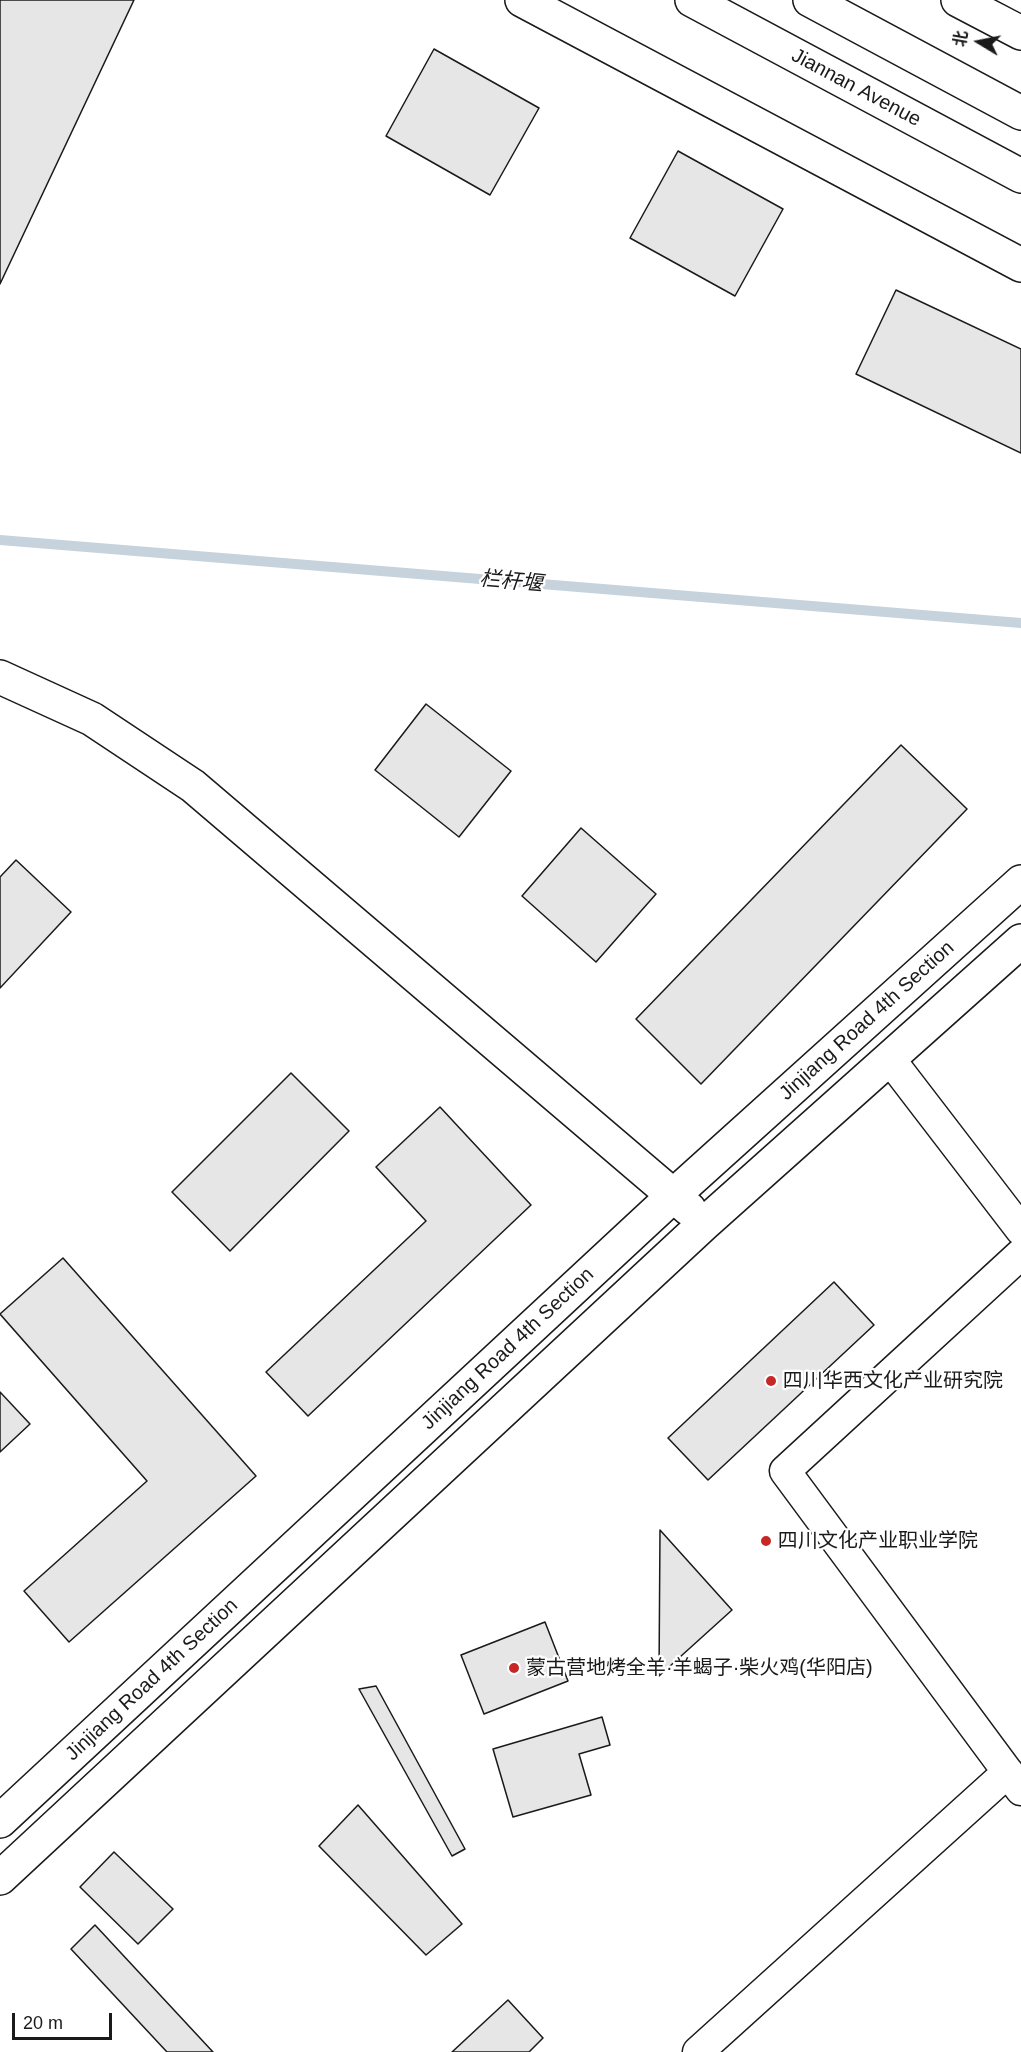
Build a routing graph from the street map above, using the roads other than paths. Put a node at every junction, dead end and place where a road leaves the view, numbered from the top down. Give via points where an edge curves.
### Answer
1 (522, 0) edge
2 (692, 0) edge
3 (810, 0) edge
4 (958, 0) edge
5 (1021, 33) edge
6 (1021, 113) edge
7 (1021, 176) edge
8 (1021, 265) edge
9 (0, 677) edge
10 (1021, 882) edge
11 (1021, 941) edge
12 (889, 1058) junction
13 (674, 1195) junction
14 (704, 1224) junction
15 (1021, 1230) edge
16 (1021, 1254) edge
17 (1014, 1781) edge
18 (0, 1821) edge
19 (0, 1878) edge
20 (698, 2052) edge

1 - 8 main road
2 - 7 main road, Jiannan Avenue
3 - 6 main road
4 - 5 main road
9 - 13 main road via 92,719 193,786
10 - 13 main road, Jinjiang Road 4th Section
11 - 12 main road
12 - 14 main road
12 - 15 street
13 - 14 main road
13 - 18 main road, Jinjiang Road 4th Section
14 - 19 main road
16 - 17 street via 785,1472
17 - 20 street

